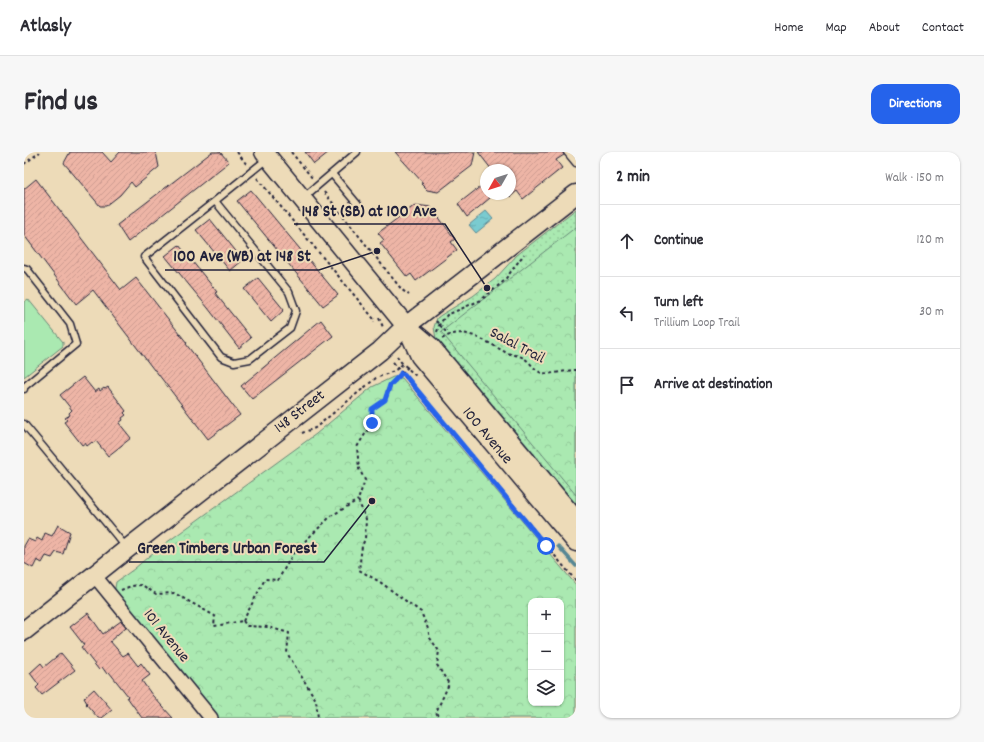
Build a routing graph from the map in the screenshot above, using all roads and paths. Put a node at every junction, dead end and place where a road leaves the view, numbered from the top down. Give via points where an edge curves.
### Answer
1 (40, 152) edge
2 (237, 152) edge
3 (291, 152) edge
4 (356, 152) edge
5 (567, 152) edge
6 (266, 155) edge
7 (576, 163) edge
8 (24, 164) edge
9 (247, 165) dead end
10 (332, 174) junction
11 (260, 180) dead end
12 (318, 185) junction
13 (576, 194) edge
14 (301, 199) junction
15 (215, 201) junction
16 (358, 205) dead end
17 (525, 253) dead end
18 (24, 268) edge
19 (409, 295) dead end
20 (436, 321) dead end
21 (374, 322) dead end
22 (439, 324) junction
23 (406, 326) junction
24 (434, 328) dead end
25 (406, 359) dead end
26 (393, 362) dead end
27 (411, 364) dead end
28 (397, 368) junction
29 (576, 370) edge
30 (401, 373) junction
31 (24, 389) edge
32 (24, 424) edge
33 (299, 434) dead end
34 (358, 500) junction
35 (576, 520) edge
36 (576, 542) edge
37 (127, 549) junction
38 (94, 575) junction
39 (576, 581) edge
40 (110, 594) junction
41 (243, 621) junction
42 (24, 631) edge
43 (211, 718) edge
44 (318, 718) edge
45 (439, 718) edge

1 - 8 path
2 - 9 path
3 - 12 path
4 - 10 lane
5 - 7 lane
6 - 14 main road, 100 Avenue
6 - 15 lane
10 - 12 lane
10 - 16 lane
11 - 21 path
12 - 14 lane
12 - 19 path via 402,290
13 - 23 main road, 148 Street
14 - 23 main road, 100 Avenue
15 - 15 lane via 144,257 221,357 234,362 250,359 290,328 296,311 290,292
17 - 22 path via 504,281 481,300 448,315
18 - 31 lane via 70,324 76,344
20 - 22 path
22 - 24 path via 438,331
22 - 29 path, Salal Trail via 448,334 465,332 488,341 506,352 524,358 541,372 553,374
23 - 35 main road, 100 Avenue via 431,347
23 - 36 main road, 100 Avenue via 420,356
23 - 37 main road, 148 Street via 380,351
25 - 28 path
26 - 28 path
27 - 30 path
28 - 30 path
28 - 33 path via 376,378 315,428
30 - 34 path via 390,385 385,400 372,409 372,423 358,447 359,469 365,480
30 - 39 path
32 - 37 lane
34 - 41 path via 331,516 294,552 278,580 265,579
34 - 45 path via 366,519 359,570 421,612 430,638 439,651 437,665 449,684 436,712
37 - 38 main road, 148 Street
38 - 40 street, 101 Avenue
38 - 42 main road, 148 Street
40 - 41 path via 131,586 142,585 156,594 174,593 215,616 214,626
40 - 43 street, 101 Avenue
41 - 44 path via 247,626 268,626 289,633 286,653 316,700

